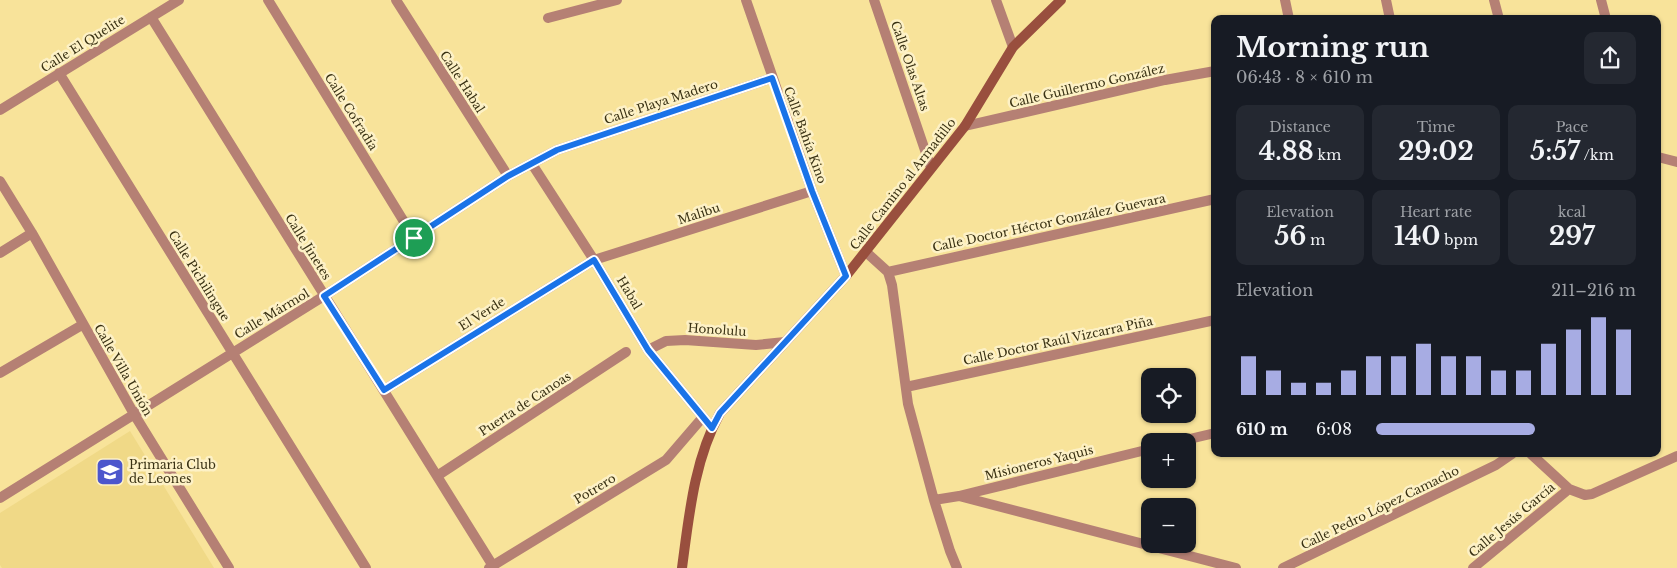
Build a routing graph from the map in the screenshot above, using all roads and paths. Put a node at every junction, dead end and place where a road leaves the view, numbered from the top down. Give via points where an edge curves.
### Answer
1 (179, 0) edge
2 (268, 0) edge
3 (396, 0) edge
4 (617, 0) edge
5 (746, 0) edge
6 (874, 0) edge
7 (996, 0) edge
8 (1061, 0) edge
9 (1285, 0) edge
10 (1386, 0) edge
11 (1494, 0) edge
12 (1601, 0) edge
13 (1288, 15) edge
14 (1389, 15) edge
15 (1498, 15) edge
16 (1605, 15) edge
17 (151, 17) junction
18 (548, 18) dead end
19 (1013, 47) junction
20 (1211, 72) edge
21 (59, 73) junction
22 (772, 78) junction
23 (0, 110) edge
24 (965, 126) junction
25 (557, 150) joint
26 (1661, 158) edge
27 (1677, 162) edge
28 (532, 164) junction
29 (932, 168) junction
30 (508, 176) junction
31 (0, 181) edge
32 (812, 191) junction
33 (1211, 200) edge
34 (32, 233) junction
35 (414, 238) junction
36 (866, 252) junction
37 (0, 253) edge
38 (594, 260) junction
39 (888, 272) junction
40 (846, 276) junction
41 (324, 296) junction
42 (1211, 321) edge
43 (82, 325) junction
44 (785, 342) junction
45 (648, 350) junction
46 (232, 352) junction
47 (626, 352) dead end
48 (0, 373) edge
49 (906, 387) junction
50 (384, 390) junction
51 (134, 414) junction
52 (703, 417) junction
53 (712, 428) junction
54 (1211, 434) edge
55 (1196, 437) edge
56 (1141, 451) edge
57 (1677, 456) edge
58 (1508, 457) edge
59 (1534, 457) edge
60 (437, 476) junction
61 (1569, 489) junction
62 (959, 496) junction
63 (0, 498) edge
64 (934, 500) junction
65 (491, 567) edge
66 (230, 568) edge
67 (366, 568) edge
68 (682, 568) edge
69 (957, 568) edge
70 (1236, 568) edge
71 (1284, 568) edge
72 (1473, 568) edge

1 - 17 street, Calle El Quelite
2 - 35 street, Calle Cofradía
3 - 30 street, Calle Habal
4 - 18 street
5 - 22 street, Calle Bahía Kino
6 - 29 street, Calle Olas Altas
7 - 19 street
8 - 19 street, Calle Camino al Armadillo
9 - 13 street
10 - 14 street
11 - 15 street
12 - 16 street
17 - 21 street, Calle El Quelite
17 - 41 street, Calle Jinetes
19 - 24 street, Calle Camino al Armadillo
20 - 24 street, Calle Guillermo González
21 - 23 street, Calle El Quelite
21 - 46 street, Calle Pichilingue
22 - 25 street, Calle Playa Madero
22 - 32 street, Calle Bahía Kino
24 - 29 street, Calle Camino al Armadillo
25 - 28 street, Calle Mármol
26 - 27 street
28 - 30 street, Calle Mármol
28 - 38 street, Habal
29 - 36 street, Calle Camino al Armadillo
30 - 35 street, Calle Mármol
31 - 34 street, Calle Villa Unión
32 - 38 street, Malibu
32 - 40 street, Calle Bahía Kino
33 - 39 street, Calle Doctor Héctor González Guevara
34 - 37 street
34 - 43 street, Calle Villa Unión
35 - 41 street, Calle Mármol
36 - 39 street
36 - 40 street, Calle Camino al Armadillo
38 - 45 street, Habal
38 - 50 street, El Verde
39 - 49 street
40 - 44 street, Calle Camino al Armadillo
41 - 46 street, Calle Mármol
41 - 50 street, Calle Jinetes
42 - 49 street, Calle Doctor Raúl Vizcarra Piña
43 - 48 street
43 - 51 street, Calle Villa Unión
44 - 45 street, Honolulu via 756,346 666,341
44 - 53 street, Calle Camino al Armadillo via 720,413
45 - 52 street, Habal
46 - 51 street, Calle Mármol
46 - 67 street, Calle Pichilingue
47 - 60 street, Puerta de Canoas
49 - 64 street
50 - 60 street, Calle Jinetes
51 - 63 street, Calle Mármol
51 - 66 street, Calle Villa Unión
52 - 53 street, Habal
52 - 65 street, Potrero via 666,460
53 - 68 street, Calle Camino al Armadillo via 692,497
54 - 55 street
56 - 62 street, Misioneros Yaquis
57 - 61 street, Calle Jesús García via 1592,494
58 - 71 street, Calle Pedro López Camacho
59 - 61 street
60 - 65 street, Calle Jinetes
61 - 72 street, Calle Jesús García
62 - 64 street, Misioneros Yaquis
62 - 70 street
64 - 69 street

